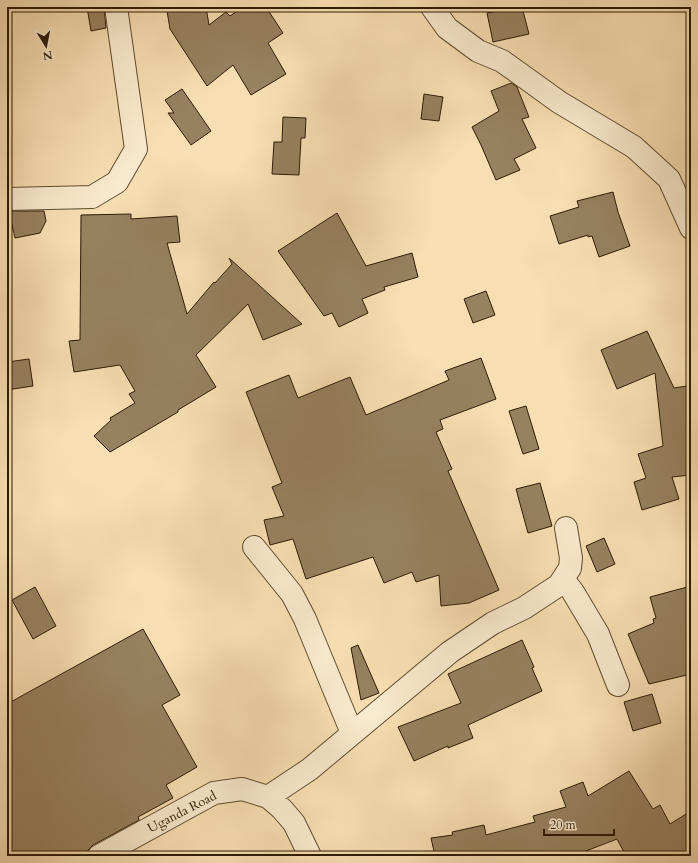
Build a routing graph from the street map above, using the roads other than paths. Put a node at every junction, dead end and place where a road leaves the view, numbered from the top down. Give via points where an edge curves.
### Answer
1 (116, 7) edge
2 (432, 7) edge
3 (7, 199) edge
4 (691, 228) edge
5 (566, 528) dead end
6 (254, 546) dead end
7 (563, 579) junction
8 (618, 685) dead end
9 (352, 733) junction
10 (268, 797) junction
11 (99, 856) edge
12 (310, 856) edge

1 - 3 street via 136,149 117,182 92,197
2 - 4 street via 447,28 478,51 502,61 559,102 634,147 669,179
5 - 7 street via 572,558 570,568
6 - 9 street via 292,594 302,613
7 - 8 street via 598,634
7 - 9 street via 559,585 524,608 493,623 450,652
9 - 10 street via 310,769
10 - 11 street, Uganda Road via 242,789 214,793
10 - 12 street, Uganda Road via 294,823

